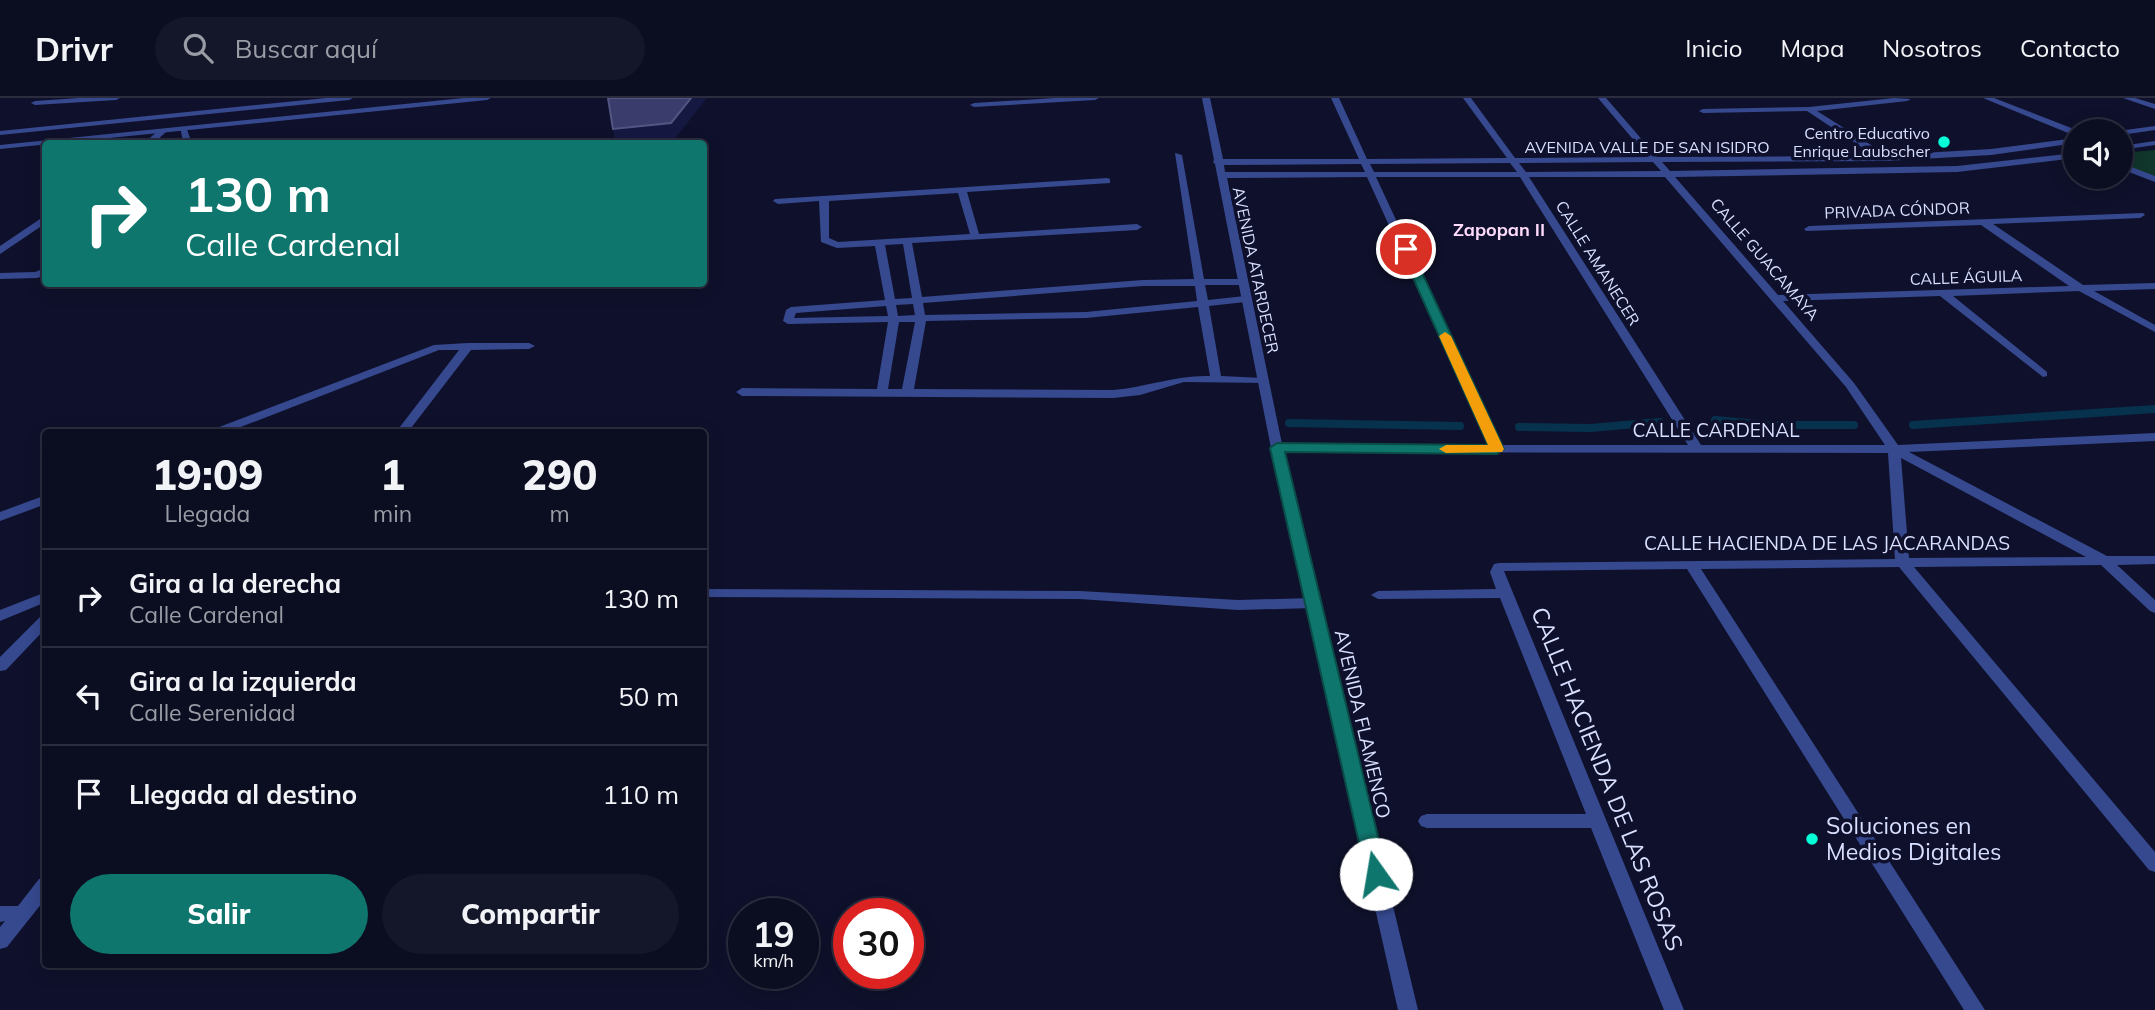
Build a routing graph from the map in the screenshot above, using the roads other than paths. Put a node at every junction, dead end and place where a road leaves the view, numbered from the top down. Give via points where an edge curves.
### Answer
1 (40, 98) edge
2 (116, 98) edge
3 (349, 98) edge
4 (481, 98) edge
5 (487, 98) edge
6 (1095, 98) edge
7 (1206, 98) edge
8 (1335, 98) edge
9 (1467, 98) edge
10 (1602, 98) edge
11 (1987, 98) edge
12 (2127, 98) edge
13 (1907, 99) edge
14 (974, 105) dead end
15 (2155, 107) edge
16 (1809, 109) junction
17 (1703, 111) dead end
18 (2063, 127) edge
19 (2155, 128) edge
20 (183, 129) junction
21 (163, 131) junction
22 (2133, 131) edge
23 (0, 133) edge
24 (71, 140) edge
25 (152, 140) edge
26 (188, 140) edge
27 (2059, 142) junction
28 (2063, 142) edge
29 (42, 143) edge
30 (2155, 143) edge
31 (2063, 144) edge
32 (2133, 146) edge
33 (0, 147) edge
34 (1178, 155) dead end
35 (1885, 158) junction
36 (2063, 158) edge
37 (1217, 162) junction
38 (1366, 162) junction
39 (1514, 162) junction
40 (1658, 162) junction
41 (1902, 170) junction
42 (2133, 170) edge
43 (1371, 174) junction
44 (1523, 174) junction
45 (1669, 174) junction
46 (1220, 175) junction
47 (2155, 178) edge
48 (1107, 181) dead end
49 (961, 191) junction
50 (824, 199) junction
51 (778, 201) dead end
52 (2140, 215) dead end
53 (42, 221) edge
54 (1985, 223) junction
55 (1137, 226) dead end
56 (1809, 229) dead end
57 (976, 237) junction
58 (907, 242) junction
59 (880, 245) junction
60 (0, 251) edge
61 (42, 274) edge
62 (0, 276) edge
63 (1242, 282) junction
64 (1199, 283) junction
65 (2155, 286) edge
66 (2085, 288) junction
67 (1943, 293) junction
68 (1777, 298) junction
69 (1245, 299) junction
70 (919, 300) junction
71 (892, 302) junction
72 (1204, 302) junction
73 (921, 320) junction
74 (894, 321) junction
75 (2155, 329) edge
76 (468, 346) junction
77 (529, 346) dead end
78 (2043, 374) dead end
79 (1216, 380) junction
80 (1263, 381) junction
81 (742, 392) dead end
82 (882, 393) junction
83 (907, 393) junction
84 (226, 429) edge
85 (404, 429) edge
86 (2155, 437) edge
87 (1277, 448) junction
88 (1497, 449) junction
89 (1697, 449) junction
90 (1894, 449) junction
91 (42, 501) edge
92 (0, 517) edge
93 (2155, 560) edge
94 (2105, 561) junction
95 (1902, 562) junction
96 (1691, 564) junction
97 (1499, 567) joint
98 (707, 593) edge
99 (1505, 593) junction
100 (1378, 595) dead end
101 (42, 598) edge
102 (1313, 603) junction
103 (2155, 608) edge
104 (0, 616) edge
105 (42, 623) edge
106 (0, 666) edge
107 (1427, 821) dead end
108 (1598, 821) junction
109 (2155, 865) edge
110 (42, 889) edge
111 (22, 913) junction
112 (0, 914) edge
113 (0, 942) edge
114 (1408, 1010) edge
115 (1674, 1010) edge
116 (1975, 1010) edge

1 - 2 street via 35,103
3 - 23 street
4 - 5 street
4 - 20 street
6 - 14 street
7 - 37 street, AVENIDA ATARDECER
8 - 38 street
9 - 39 street, CALLE AMANECER
10 - 40 street, CALLE GUACAMAYA
11 - 18 street
12 - 15 street
13 - 16 street
16 - 17 street
16 - 35 street
19 - 22 street
20 - 21 street
20 - 26 street
21 - 24 street
21 - 25 street
27 - 28 street, AVENIDA VALLE DE SAN ISIDRO
27 - 31 street
27 - 35 street, AVENIDA VALLE DE SAN ISIDRO via 1963,155
29 - 33 street
30 - 32 street
34 - 64 street
35 - 40 street, AVENIDA VALLE DE SAN ISIDRO
35 - 41 street
36 - 41 street, AVENIDA VALLE DE SAN ISIDRO via 1987,167
37 - 38 street, AVENIDA VALLE DE SAN ISIDRO
37 - 46 street, AVENIDA ATARDECER
38 - 39 street, AVENIDA VALLE DE SAN ISIDRO
38 - 43 street
39 - 40 street, AVENIDA VALLE DE SAN ISIDRO
39 - 44 street, CALLE AMANECER
40 - 45 street, CALLE GUACAMAYA
41 - 45 street, AVENIDA VALLE DE SAN ISIDRO
42 - 47 street
43 - 44 street, AVENIDA VALLE DE SAN ISIDRO
43 - 46 street, AVENIDA VALLE DE SAN ISIDRO
43 - 88 street
44 - 45 street, AVENIDA VALLE DE SAN ISIDRO
44 - 89 street, CALLE AMANECER
45 - 68 street, CALLE GUACAMAYA
46 - 63 street, AVENIDA ATARDECER
48 - 49 street
49 - 50 street
49 - 57 street
50 - 51 street
50 - 59 street via 824,240
52 - 54 street, PRIVADA CÓNDOR
53 - 60 street
54 - 56 street, PRIVADA CÓNDOR
54 - 66 street, PRIVADA CÓNDOR
55 - 57 street
57 - 58 street
58 - 59 street
58 - 70 street
59 - 71 street
61 - 62 street
63 - 64 street
63 - 69 street, AVENIDA ATARDECER
64 - 70 street
64 - 72 street
65 - 66 street, CALLE ÁGUILA
66 - 67 street, CALLE ÁGUILA
66 - 75 street, PRIVADA CÓNDOR
67 - 68 street, CALLE ÁGUILA
67 - 78 street
68 - 90 street, CALLE GUACAMAYA via 1850,385
69 - 72 street
69 - 80 street, AVENIDA ATARDECER
70 - 71 street
70 - 73 street
71 - 74 street
71 - 74 street via 791,310 788,321
72 - 73 street via 1086,315
72 - 79 street
73 - 74 street
73 - 83 street
74 - 82 street
76 - 77 street
76 - 84 street via 438,347
76 - 85 street
79 - 80 street
79 - 83 street via 1184,379 1113,394
80 - 87 street, AVENIDA ATARDECER
81 - 82 street
82 - 83 street
86 - 90 street, CALLE CARDENAL
87 - 88 street, CALLE CARDENAL
87 - 102 street, AVENIDA FLAMENCO
88 - 89 street, CALLE CARDENAL
89 - 90 street, CALLE CARDENAL
90 - 94 street, CALLE GUACAMAYA
90 - 95 street
91 - 92 street
93 - 94 street, CALLE HACIENDA DE LAS JACARANDAS
94 - 95 street, CALLE HACIENDA DE LAS JACARANDAS
94 - 103 street
95 - 96 street, CALLE HACIENDA DE LAS JACARANDAS
95 - 109 street
96 - 97 street, CALLE HACIENDA DE LAS JACARANDAS
96 - 116 street
97 - 99 street, CALLE HACIENDA DE LAS ROSAS
98 - 102 street via 1080,595 1238,605
99 - 100 street
99 - 108 street, CALLE HACIENDA DE LAS ROSAS
101 - 104 street
102 - 114 street, AVENIDA FLAMENCO
105 - 106 street
107 - 108 street
108 - 115 street, CALLE HACIENDA DE LAS ROSAS
110 - 111 street
111 - 112 street
111 - 113 street

